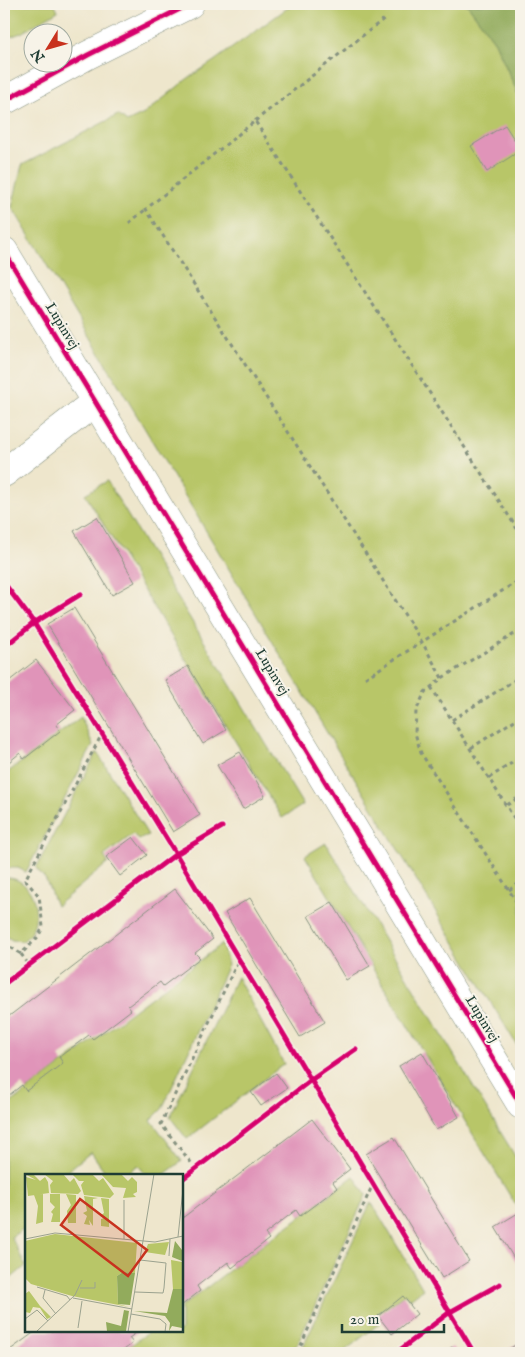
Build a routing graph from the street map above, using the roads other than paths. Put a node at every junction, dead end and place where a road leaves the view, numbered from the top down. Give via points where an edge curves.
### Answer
1 (190, 4) edge
2 (4, 101) edge
3 (4, 251) edge
4 (95, 402) junction
5 (4, 473) edge
6 (521, 1105) edge

1 - 2 street
3 - 4 street, Lupinvej
4 - 5 street
4 - 6 street, Lupinvej

